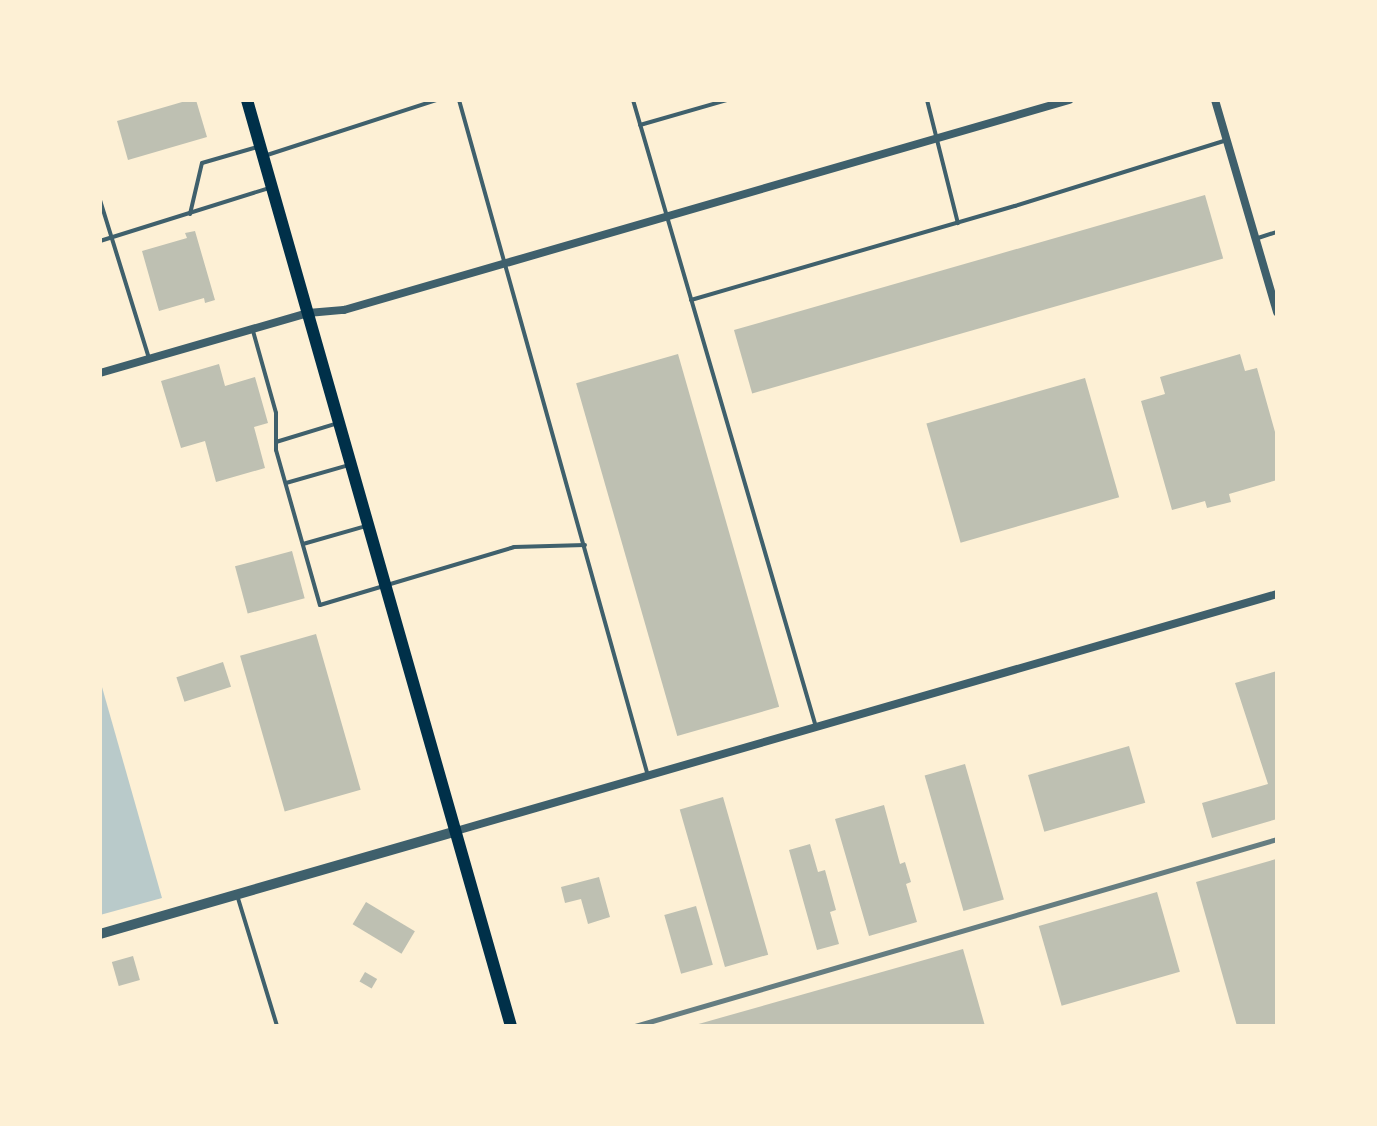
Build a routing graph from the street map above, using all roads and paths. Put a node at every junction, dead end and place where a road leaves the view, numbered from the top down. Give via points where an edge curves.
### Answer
1 (247, 100) edge
2 (436, 100) edge
3 (459, 100) edge
4 (633, 100) edge
5 (727, 100) edge
6 (927, 100) edge
7 (1069, 100) edge
8 (1215, 100) edge
9 (640, 125) junction
10 (937, 138) junction
11 (1227, 140) junction
12 (262, 151) junction
13 (273, 186) junction
14 (100, 200) edge
15 (190, 214) junction
16 (666, 217) junction
17 (958, 223) junction
18 (1277, 232) edge
19 (111, 238) junction
20 (1255, 239) junction
21 (100, 241) edge
22 (507, 263) junction
23 (691, 300) junction
24 (1277, 312) edge
25 (308, 313) junction
26 (253, 328) junction
27 (149, 358) junction
28 (100, 373) edge
29 (339, 423) junction
30 (276, 442) junction
31 (351, 464) junction
32 (286, 483) junction
33 (369, 525) junction
34 (303, 544) junction
35 (585, 545) junction
36 (386, 586) junction
37 (1277, 594) edge
38 (816, 727) junction
39 (648, 776) junction
40 (456, 831) junction
41 (237, 895) junction
42 (100, 934) edge
43 (277, 1026) edge
44 (511, 1026) edge

1 - 12 main road
2 - 12 lane
3 - 22 lane
4 - 9 lane
5 - 9 lane
6 - 10 lane
7 - 10 street
8 - 11 street
9 - 16 lane
10 - 16 street
10 - 17 lane
11 - 17 lane
11 - 20 street
12 - 13 main road
12 - 15 lane via 202,163
13 - 15 lane
13 - 25 main road
14 - 19 lane
15 - 19 lane
16 - 22 street
16 - 23 lane
17 - 23 lane
18 - 20 lane
19 - 21 lane
19 - 27 lane
20 - 24 street
22 - 25 street via 344,310
22 - 35 lane
23 - 38 lane
25 - 26 street
25 - 29 main road
26 - 27 street
26 - 30 lane via 276,413
27 - 28 street
29 - 30 lane
29 - 31 main road
30 - 32 lane
31 - 32 lane
31 - 33 main road
32 - 34 lane
33 - 34 lane
33 - 36 main road
34 - 36 lane via 320,605
35 - 36 lane via 514,547
35 - 39 lane
36 - 40 main road
37 - 38 street
38 - 39 street
39 - 40 street
40 - 41 street
40 - 44 main road
41 - 42 street
41 - 43 lane

